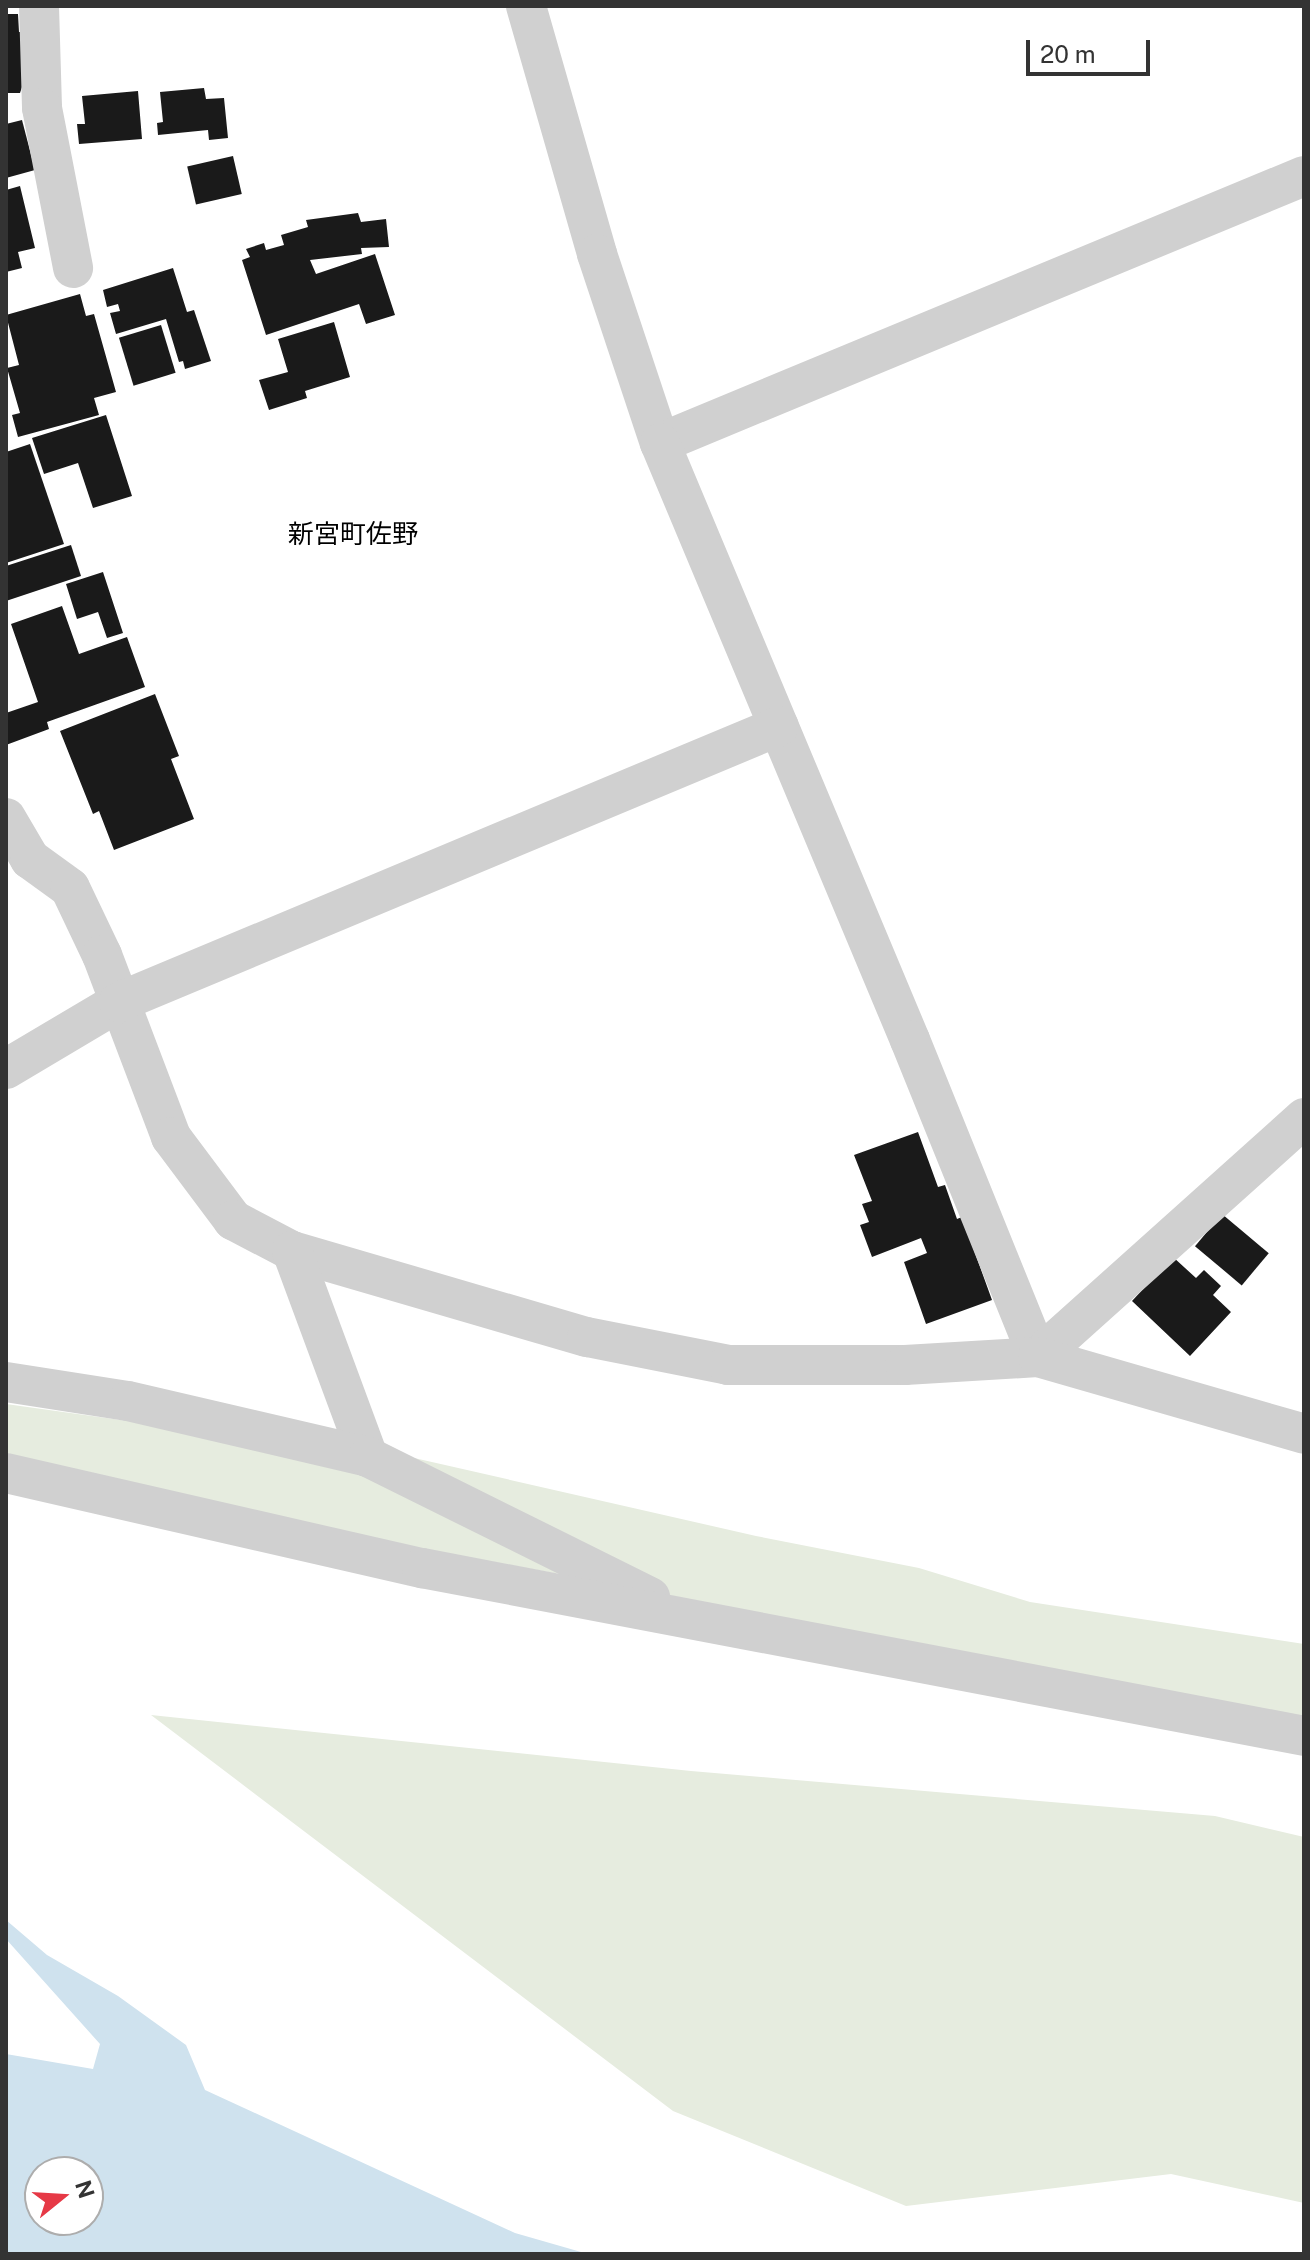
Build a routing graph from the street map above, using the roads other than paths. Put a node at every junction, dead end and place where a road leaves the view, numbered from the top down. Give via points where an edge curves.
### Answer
1 (39, 6) edge
2 (526, 6) edge
3 (1304, 176) edge
4 (73, 268) dead end
5 (660, 443) junction
6 (779, 726) junction
7 (6, 818) edge
8 (119, 1002) junction
9 (6, 1069) edge
10 (1304, 1118) edge
11 (292, 1251) junction
12 (1038, 1357) junction
13 (6, 1382) edge
14 (1304, 1434) edge
15 (368, 1457) junction
16 (6, 1473) edge
17 (693, 1618) junction
18 (1304, 1736) edge

1 - 4 street via 42,108
2 - 5 street via 597,254
3 - 5 street
5 - 6 street
6 - 8 street
6 - 12 street
7 - 8 street via 30,859 70,888
8 - 9 street
8 - 11 street via 171,1137 233,1220
10 - 12 street
11 - 12 street via 587,1337 728,1365 905,1365
11 - 15 street
12 - 14 street
13 - 15 street via 128,1401
15 - 17 street
16 - 17 street via 422,1568
17 - 18 street

